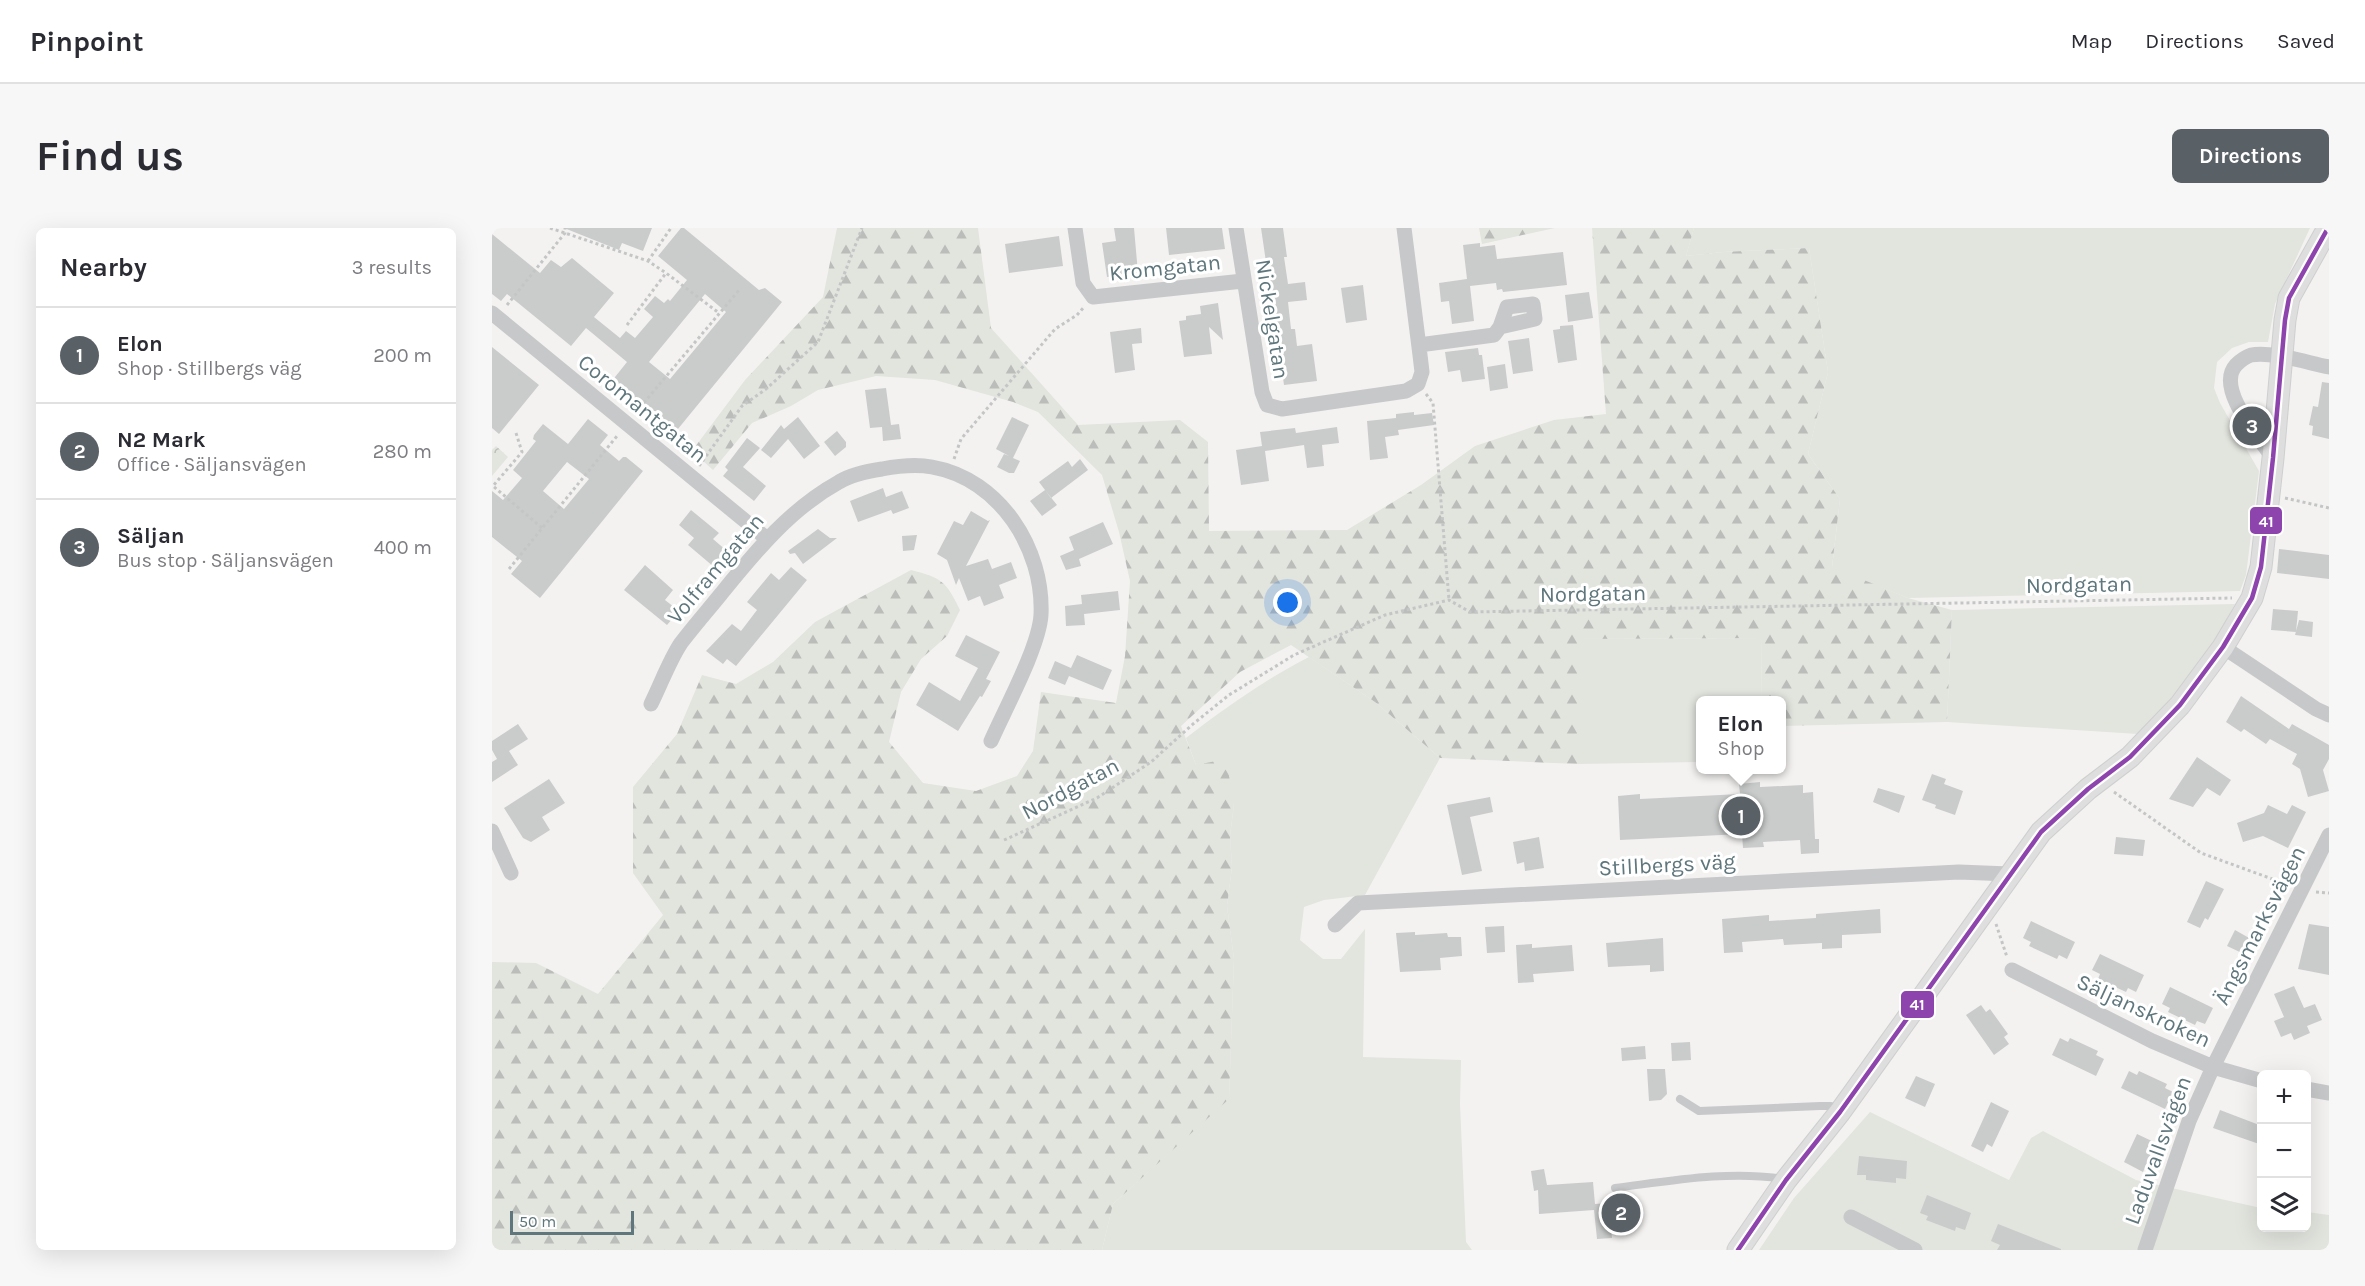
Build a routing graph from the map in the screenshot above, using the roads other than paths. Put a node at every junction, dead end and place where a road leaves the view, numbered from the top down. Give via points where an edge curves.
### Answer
1 (1075, 228) edge
2 (1236, 228) edge
3 (1404, 228) edge
4 (2328, 228) edge
5 (1243, 281) junction
6 (495, 315) edge
7 (1500, 327) dead end
8 (1419, 345) junction
9 (2281, 357) junction
10 (2329, 367) edge
11 (2273, 458) junction
12 (766, 538) junction
13 (2223, 646) junction
14 (651, 704) dead end
15 (2329, 715) edge
16 (991, 741) dead end
17 (492, 831) edge
18 (2329, 835) edge
19 (511, 873) dead end
20 (2009, 874) junction
21 (1335, 925) dead end
22 (2012, 970) road end
23 (2213, 1067) junction
24 (2257, 1080) edge
25 (2311, 1090) edge
26 (2329, 1093) edge
27 (1680, 1099) dead end
28 (1840, 1113) junction
29 (1786, 1179) junction
30 (1615, 1188) dead end
31 (1851, 1217) dead end
32 (1738, 1250) edge
33 (1915, 1250) edge
34 (2145, 1250) edge

1 - 5 street, Kromgatan via 1083,283 1093,297
2 - 5 street, Nickelgatan
3 - 8 street
4 - 9 street via 2289,298
5 - 8 street, Nickelgatan via 1267,405 1303,408 1406,391 1419,384
6 - 12 street, Coromantgatan
7 - 8 street via 1494,335
9 - 10 street
9 - 11 street
9 - 11 street via 2251,355 2238,363 2229,377 2235,401
11 - 13 street via 2261,567 2252,598
12 - 14 street, Volframgatan via 680,645
12 - 16 street, Volframgatan via 840,481 865,472 901,466 932,467 965,478 994,499 1017,524 1034,557 1041,616 1031,652
13 - 15 street
13 - 20 street via 2180,705 2130,758 2088,789 2041,832
17 - 19 street
18 - 23 street, Ängsmarksvägen
20 - 21 street, Stillbergs väg via 1959,872 1358,903
20 - 28 street
22 - 23 street, Säljanskroken via 2122,1027
23 - 24 street, Säljanskroken
23 - 34 street, Laduvallsvägen via 2189,1121
25 - 26 street
27 - 28 lane via 1699,1111 1831,1106
28 - 29 street
29 - 30 lane via 1761,1175
29 - 32 street
31 - 33 street

